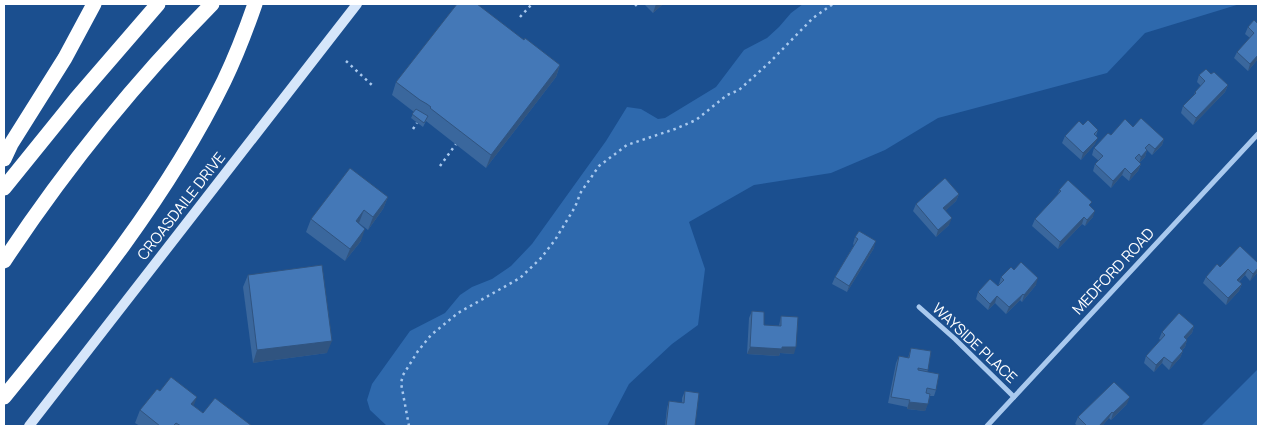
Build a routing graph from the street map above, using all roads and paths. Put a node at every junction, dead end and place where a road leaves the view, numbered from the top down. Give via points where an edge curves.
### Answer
1 (94, 4) edge
2 (158, 4) edge
3 (212, 4) edge
4 (255, 4) edge
5 (357, 4) edge
6 (532, 4) edge
7 (635, 4) edge
8 (833, 4) edge
9 (638, 7) dead end
10 (520, 16) dead end
11 (346, 61) dead end
12 (373, 86) dead end
13 (417, 123) edge
14 (413, 128) dead end
15 (1258, 134) edge
16 (456, 144) dead end
17 (4, 159) edge
18 (440, 166) dead end
19 (4, 188) edge
20 (4, 261) edge
21 (919, 308) dead end
22 (4, 397) edge
23 (1014, 397) junction
24 (29, 426) edge
25 (410, 426) edge
26 (987, 426) edge

1 - 17 highway
2 - 19 highway
3 - 20 highway via 141,80 87,146
4 - 22 highway via 209,111 165,184 113,258
5 - 24 street, CROASDAILE DRIVE
6 - 10 path
7 - 9 path
8 - 25 path via 808,23 739,90 727,95 696,120 627,145 599,166 541,258 520,278 458,313 431,335 418,351 402,375 401,383
11 - 12 path
13 - 14 path
15 - 23 street, MEDFORD ROAD
16 - 18 path
21 - 23 street, WAYSIDE PLACE
23 - 26 street, MEDFORD ROAD

